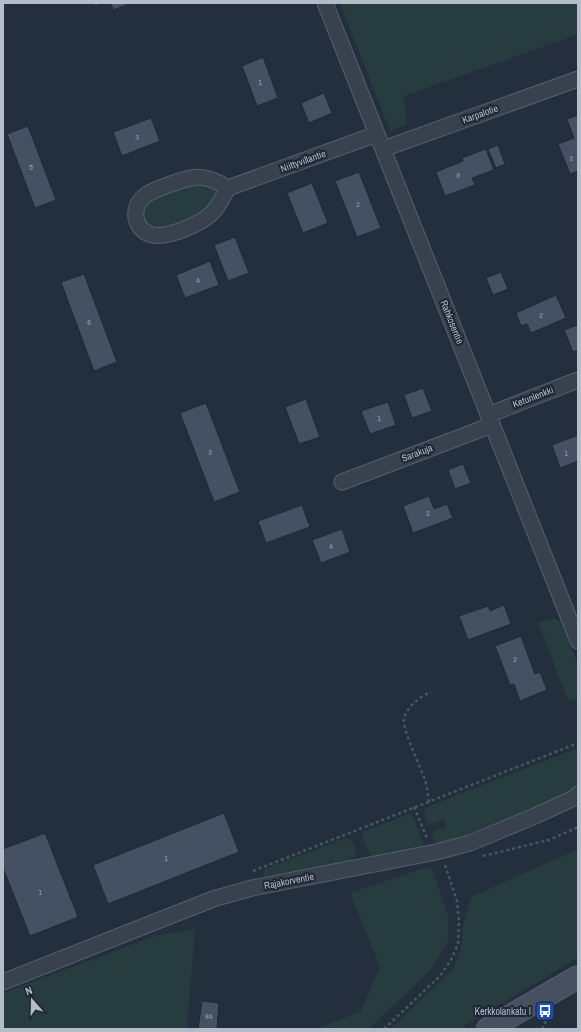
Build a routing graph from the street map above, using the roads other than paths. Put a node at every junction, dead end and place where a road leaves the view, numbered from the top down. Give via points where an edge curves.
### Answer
1 (325, 3) edge
2 (578, 78) edge
3 (377, 134) junction
4 (383, 149) junction
5 (228, 188) junction
6 (578, 380) edge
7 (490, 420) junction
8 (342, 482) dead end
9 (578, 642) edge
10 (578, 794) edge
11 (578, 977) edge
12 (3, 982) edge
13 (488, 1029) edge

1 - 3 street, Rahkosentie
2 - 4 street, Karpalotie
3 - 4 street, Rahkosentie
3 - 5 street, Niittyvillantie
4 - 7 street, Rahkosentie
5 - 5 street via 216,180 200,177 162,187 145,195 140,201 135,216 138,225 152,235 163,236 181,230 211,214
6 - 7 street, Ketunlenkki
7 - 8 street, Sarakuja
7 - 9 street, Rahkosentie
10 - 12 street, Rajakorventie via 535,816 470,843 252,888 213,899
11 - 13 main road

